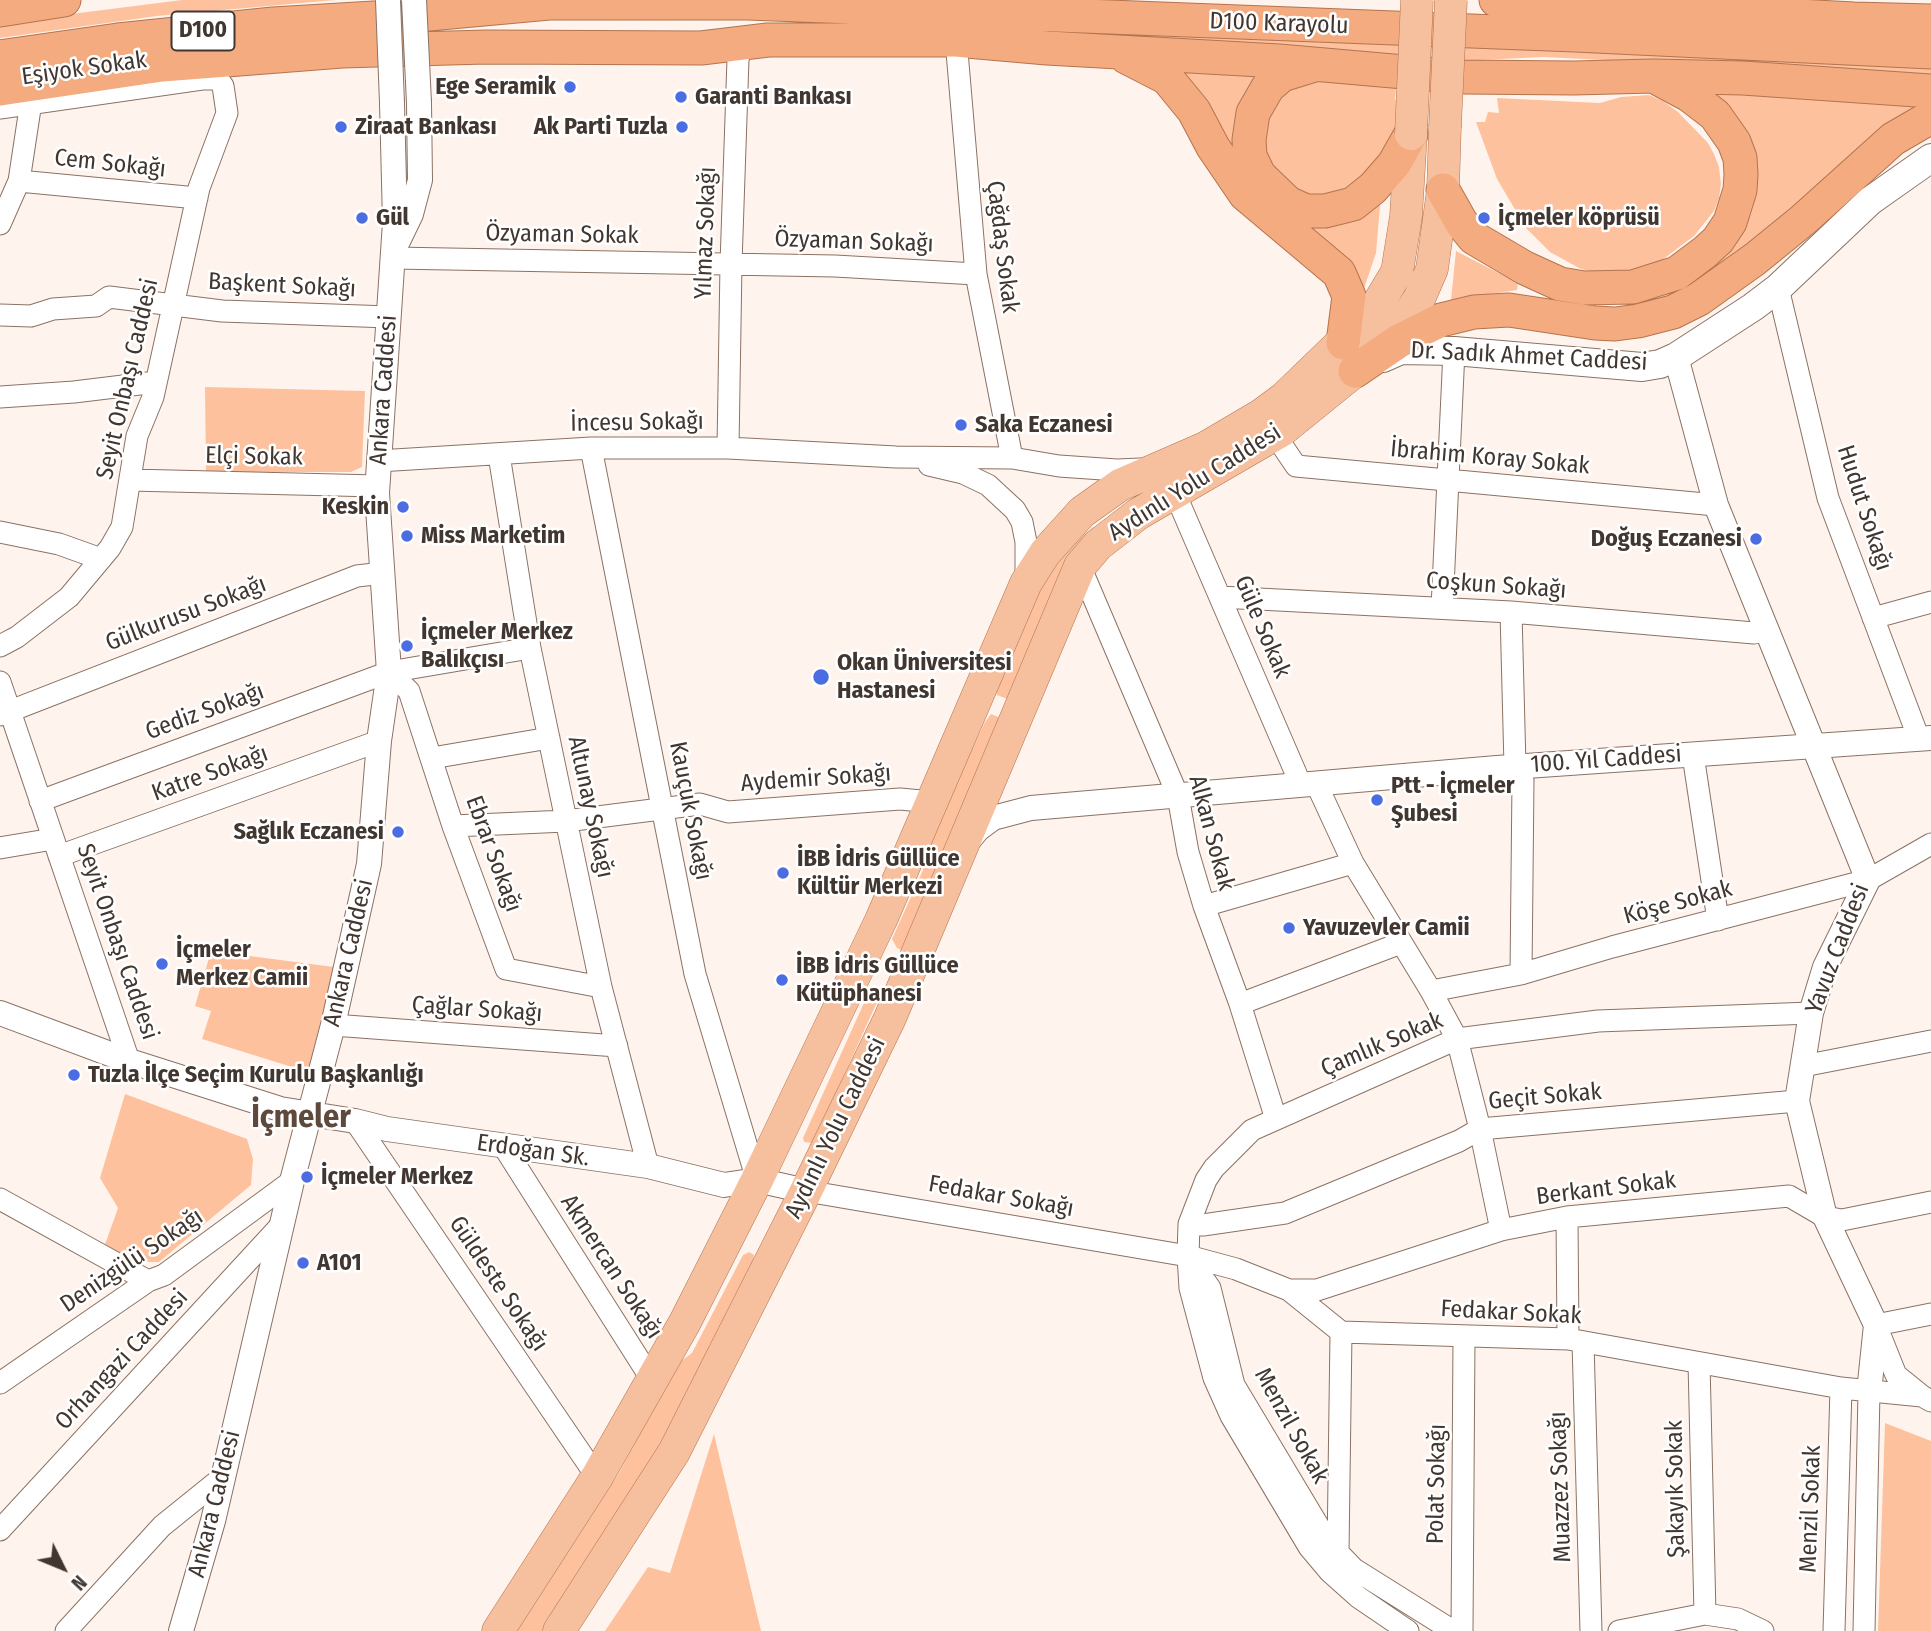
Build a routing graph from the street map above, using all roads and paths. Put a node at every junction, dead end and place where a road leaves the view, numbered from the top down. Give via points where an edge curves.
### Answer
1 (64, 0) edge
2 (1417, 0) edge
3 (1451, 0) edge
4 (1496, 0) edge
5 (1923, 0) edge
6 (1931, 1) edge
7 (403, 5) edge
8 (0, 10) edge
9 (1931, 21) edge
10 (768, 40) junction
11 (956, 40) junction
12 (1114, 52) junction
13 (1931, 52) edge
14 (0, 57) edge
15 (1320, 64) junction
16 (1654, 76) junction
17 (218, 79) joint
18 (0, 89) edge
19 (1931, 91) edge
20 (31, 102) junction
21 (0, 108) edge
22 (1931, 117) edge
23 (1411, 134) junction
24 (1931, 158) edge
25 (19, 181) junction
26 (1443, 190) junction
27 (197, 198) junction
28 (411, 214) junction
29 (0, 224) edge
30 (393, 258) junction
31 (423, 259) junction
32 (731, 264) junction
33 (976, 274) junction
34 (1778, 288) junction
35 (172, 307) junction
36 (0, 315) edge
37 (389, 317) junction
38 (1454, 351) junction
39 (1349, 357) junction
40 (1676, 357) junction
41 (156, 382) junction
42 (0, 397) edge
43 (1275, 435) junction
44 (591, 448) junction
45 (728, 448) junction
46 (499, 455) junction
47 (896, 457) junction
48 (1012, 458) junction
49 (378, 461) junction
50 (1172, 478) junction
51 (130, 480) junction
52 (1447, 480) junction
53 (377, 486) junction
54 (1716, 505) junction
55 (0, 532) edge
56 (101, 559) junction
57 (1080, 566) junction
58 (383, 573) junction
59 (1026, 583) junction
60 (1220, 597) junction
61 (1931, 601) edge
62 (1441, 608) junction
63 (1511, 612) junction
64 (1873, 618) junction
65 (1767, 631) junction
66 (0, 646) edge
67 (530, 648) junction
68 (389, 672) junction
69 (0, 682) edge
70 (5, 713) edge
71 (968, 721) junction
72 (1010, 731) junction
73 (549, 738) junction
74 (1925, 739) edge
75 (379, 741) junction
76 (1815, 746) junction
77 (1693, 755) junction
78 (432, 758) junction
79 (997, 764) junction
80 (1515, 766) junction
81 (1308, 784) junction
82 (1178, 796) junction
83 (40, 801) junction
84 (932, 802) junction
85 (663, 807) junction
86 (1031, 808) junction
87 (566, 821) junction
88 (453, 826) junction
89 (1931, 844) edge
90 (56, 847) junction
91 (0, 848) edge
92 (961, 850) junction
93 (1353, 863) junction
94 (1868, 880) junction
95 (1204, 906) junction
96 (881, 920) junction
97 (1718, 920) junction
98 (1401, 943) junction
99 (921, 944) junction
100 (1521, 974) junction
101 (601, 987) junction
102 (849, 989) junction
103 (1431, 991) junction
104 (896, 1003) junction
105 (1240, 1004) junction
106 (0, 1013) edge
107 (1811, 1013) junction
108 (333, 1026) junction
109 (1457, 1039) junction
110 (1931, 1041) edge
111 (617, 1046) junction
112 (129, 1061) junction
113 (1803, 1066) junction
114 (1797, 1101) junction
115 (309, 1113) junction
116 (1276, 1119) junction
117 (355, 1121) junction
118 (1480, 1129) junction
119 (504, 1147) junction
120 (648, 1166) junction
121 (757, 1180) junction
122 (292, 1181) junction
123 (806, 1191) junction
124 (0, 1199) edge
125 (1931, 1202) edge
126 (1567, 1217) junction
127 (1825, 1217) junction
128 (282, 1224) junction
129 (1189, 1224) junction
130 (1501, 1230) junction
131 (1188, 1256) junction
132 (148, 1281) junction
133 (1289, 1290) junction
134 (1931, 1314) edge
135 (1876, 1325) junction
136 (1341, 1332) junction
137 (1464, 1337) junction
138 (1576, 1341) junction
139 (1699, 1363) junction
140 (1, 1380) edge
141 (652, 1380) junction
142 (1841, 1388) junction
143 (1869, 1392) junction
144 (1926, 1399) edge
145 (224, 1476) junction
146 (597, 1477) junction
147 (0, 1530) edge
148 (1338, 1553) junction
149 (1705, 1614) junction
150 (66, 1631) edge
151 (181, 1631) edge
152 (498, 1631) edge
153 (559, 1631) edge
154 (1408, 1631) edge
155 (1453, 1631) edge
156 (1462, 1631) edge
157 (1591, 1631) edge
158 (1619, 1631) edge
159 (1763, 1631) edge
160 (1834, 1631) edge
161 (1864, 1631) edge

1 - 8 highway
2 - 23 main road, bridge
3 - 26 main road, bridge
4 - 9 highway
5 - 6 highway
7 - 10 highway
7 - 13 highway, D100 Karayolu / D100 via 748,3
7 - 14 highway, D100 Karayolu / D100 via 348,18 118,40
7 - 28 street, Ankara Caddesi, bridge via 419,103 420,180
7 - 30 street, Ankara Caddesi, bridge via 392,103
10 - 11 highway
10 - 18 highway via 701,48 342,51 162,65
10 - 32 street, Yılmaz Sokağı via 747,43 738,59
11 - 12 highway
11 - 33 street, Çağdaş Sokak
12 - 15 highway
12 - 39 highway via 1167,78 1194,111 1245,194 1339,273 1349,296
15 - 16 highway via 1461,77
15 - 23 highway via 1282,75 1268,87 1253,113 1251,156 1259,175 1287,203 1306,211 1353,204 1394,164
16 - 19 highway
16 - 26 highway via 1715,115 1740,159 1740,190 1730,222 1718,240 1677,273 1633,287 1560,284 1474,238
17 - 20 street, Eşiyok Sokak
17 - 27 street, Seyit Onbaşı Caddesi via 227,113
20 - 21 street, Eşiyok Sokak
20 - 25 street
22 - 39 highway via 1893,139 1725,282 1673,312 1615,324 1509,310 1474,312 1441,320 1399,341
23 - 39 main road via 1397,272
24 - 34 main road, Dr. Sadık Ahmet Caddesi via 1870,201
25 - 27 street, Cem Sokağı
25 - 29 street
26 - 39 main road via 1434,261 1419,299 1401,326
27 - 35 street, Seyit Onbaşı Caddesi
28 - 30 street, Ankara Caddesi
28 - 31 street via 405,247
30 - 31 street, Özyaman Sokak
30 - 37 street, Ankara Caddesi
31 - 32 street, Özyaman Sokak
32 - 33 street, Özyaman Sokağı
32 - 45 street, Yılmaz Sokağı
33 - 48 street, Çağdaş Sokak
34 - 40 main road, Dr. Sadık Ahmet Caddesi
34 - 64 street, Hudut Sokağı via 1828,498
35 - 36 street, Başkent Sokağı via 109,297 96,306 53,309 31,316
35 - 37 street, Başkent Sokağı
35 - 41 street, Seyit Onbaşı Caddesi
37 - 49 street, Ankara Caddesi
38 - 39 main road, Dr. Sadık Ahmet Caddesi via 1401,350
38 - 40 main road, Dr. Sadık Ahmet Caddesi via 1642,367
38 - 52 street
39 - 43 main road, Aydınlı Yolu Caddesi
39 - 50 main road
40 - 54 street, Yavuz Caddesi
41 - 42 street
41 - 51 street, Seyit Onbaşı Caddesi via 138,436
43 - 50 main road, Aydınlı Yolu Caddesi
43 - 52 street, İbrahim Koray Sokak via 1296,466
44 - 45 street, İncesu Sokağı
44 - 46 street, İncesu Sokağı
44 - 85 street, Kauçuk Sokağı
45 - 47 street, İncesu Sokağı
46 - 49 street, İncesu Sokağı
46 - 67 street, Altunay Sokağı
47 - 48 street
47 - 59 street via 963,473 1005,499 1022,522
48 - 50 street
49 - 53 street, Ankara Caddesi
50 - 57 main road, Aydınlı Yolu Caddesi
50 - 59 main road, Aydınlı Yolu Caddesi via 1120,485 1082,512 1045,553
50 - 60 street, Güle Sokak
51 - 53 street, Elçi Sokak
51 - 56 street, Seyit Onbaşı Caddesi via 122,527
52 - 54 street, İbrahim Koray Sokak
52 - 62 street
53 - 58 street, Ankara Caddesi
54 - 65 street, Yavuz Caddesi
55 - 56 street via 59,544
56 - 66 street, Seyit Onbaşı Caddesi via 69,597
57 - 72 main road, Aydınlı Yolu Caddesi
57 - 82 street, Alkan Sokak
58 - 68 street, Ankara Caddesi
58 - 70 street, Gülkurusu Sokağı via 357,576
59 - 71 main road, Aydınlı Yolu Caddesi
60 - 62 street, Coşkun Sokağı
60 - 81 street, Güle Sokak
61 - 64 street
62 - 63 street, Coşkun Sokağı
63 - 65 street, Coşkun Sokağı
63 - 80 street
64 - 74 street, Hudut Sokağı
65 - 76 street, Yavuz Caddesi
67 - 68 street, Gediz Sokağı
67 - 73 street, Altunay Sokağı
68 - 75 street, Ankara Caddesi
68 - 78 street, Ebrar Sokağı via 410,691
68 - 83 street, Gediz Sokağı
69 - 70 street, Seyit Onbaşı Caddesi
70 - 83 street, Seyit Onbaşı Caddesi
71 - 72 main road via 980,709 997,705 1006,709
71 - 84 main road, Aydınlı Yolu Caddesi
72 - 79 main road, Aydınlı Yolu Caddesi
73 - 78 street
73 - 87 street, Altunay Sokağı
74 - 76 street, 100. Yıl Caddesi
75 - 90 street, Katre Sokağı
75 - 108 street, Ankara Caddesi via 369,864
76 - 77 street, 100. Yıl Caddesi
76 - 94 street, Yavuz Caddesi
77 - 80 street, 100. Yıl Caddesi
77 - 97 street
78 - 88 street, Ebrar Sokağı
79 - 86 street via 992,785 995,795 1005,804
79 - 92 main road, Aydınlı Yolu Caddesi
80 - 81 street, 100. Yıl Caddesi
80 - 100 street via 1523,780
81 - 82 street, 100. Yıl Caddesi
81 - 93 street, Güle Sokak
82 - 86 street, 100. Yıl Caddesi
82 - 95 street, Alkan Sokak
83 - 90 street, Seyit Onbaşı Caddesi
84 - 85 street, Aydemir Sokağı via 900,799 727,812 700,804
84 - 96 main road, Aydınlı Yolu Caddesi
85 - 87 street, Aydemir Sokağı
85 - 121 street, Kauçuk Sokağı via 695,974
86 - 92 street via 993,818
87 - 88 street, Aydemir Sokağı
87 - 101 street, Altunay Sokağı
88 - 101 street, Ebrar Sokağı via 506,970
89 - 94 street, Köşe Sokak
90 - 91 street, Katre Sokağı
90 - 112 street, Seyit Onbaşı Caddesi
92 - 99 main road, Aydınlı Yolu Caddesi
93 - 95 street
93 - 98 street, Güle Sokak
94 - 97 street, Köşe Sokak
94 - 107 street, Yavuz Caddesi via 1825,967
95 - 105 street, Alkan Sokak
96 - 99 main road via 879,942 887,958 896,962 908,958
96 - 102 main road, Aydınlı Yolu Caddesi
97 - 100 street, Köşe Sokak
98 - 103 street, Güle Sokak
98 - 105 street
99 - 104 main road, Aydınlı Yolu Caddesi
100 - 103 street, Köşe Sokak
101 - 111 street, Altunay Sokağı
102 - 104 main road via 862,980 877,980 888,985
102 - 121 main road, Aydınlı Yolu Caddesi
103 - 109 street, Güle Sokak
104 - 123 main road, Aydınlı Yolu Caddesi
105 - 116 street, Alkan Sokak
106 - 112 street, Erdoğan Sk.
107 - 109 street, Çamlık Sokak via 1598,1021
107 - 113 street, Yavuz Caddesi
108 - 111 street, Çağlar Sokağı
108 - 115 street, Ankara Caddesi
109 - 116 street, Çamlık Sokak
109 - 118 street, Güle Sokak
110 - 113 street
111 - 120 street, Altunay Sokağı
112 - 115 street, Erdoğan Sk. via 280,1109
113 - 114 street, Yavuz Caddesi
114 - 118 street, Geçit Sokak
114 - 127 street, Yavuz Caddesi
115 - 117 street, Erdoğan Sk.
115 - 122 street, Ankara Caddesi
116 - 129 street, Çamlık Sokak via 1252,1130 1214,1168
117 - 119 street, Erdoğan Sk.
117 - 146 street, Güldeste Sokağı
118 - 129 street, Geçit Sokak via 1285,1213
118 - 130 street, Güle Sokak
119 - 120 street, Erdoğan Sk.
119 - 141 street, Akmercan Sokağı
120 - 121 street, Erdoğan Sk. via 724,1185
121 - 123 street
121 - 141 main road, Aydınlı Yolu Caddesi
122 - 128 street, Ankara Caddesi
122 - 132 street, Denizgülü Sokağı via 164,1275
123 - 131 street, Fedakar Sokağı
123 - 153 main road, Aydınlı Yolu Caddesi via 674,1451
124 - 132 street
125 - 127 street via 1842,1220
126 - 127 street, Berkant Sokak via 1789,1196
126 - 130 street, Berkant Sokak
126 - 138 street, Muazzez Sokağı
127 - 135 street, Yavuz Caddesi
128 - 145 street, Ankara Caddesi
128 - 147 street, Orhangazi Caddesi
129 - 131 street, Çamlık Sokak
130 - 133 street, Berkant Sokak via 1317,1290
131 - 133 street
131 - 148 street, Menzil Sokak via 1210,1288 1234,1385
131 - 154 street, Menzil Sokak via 1191,1288 1214,1378 1265,1476 1330,1572
132 - 140 street, Denizgülü Sokağı
133 - 136 street
134 - 135 street
135 - 143 street
135 - 144 street via 1896,1376
136 - 137 street, Fedakar Sokak
136 - 148 street
137 - 138 street, Fedakar Sokak
137 - 156 street, Polat Sokağı
138 - 139 street, Fedakar Sokak
138 - 157 street, Muazzez Sokağı
139 - 142 street, Fedakar Sokak
139 - 149 street, Şakayık Sokak
141 - 146 main road, Aydınlı Yolu Caddesi
142 - 143 street, Fedakar Sokak
142 - 160 street, Menzil Sokak
143 - 144 street, Fedakar Sokak
143 - 161 street
145 - 150 street via 162,1526
145 - 151 street, Ankara Caddesi
146 - 152 main road, Aydınlı Yolu Caddesi
148 - 155 street, Menzil Sokak via 1354,1569
149 - 158 street
149 - 159 street via 1738,1619

